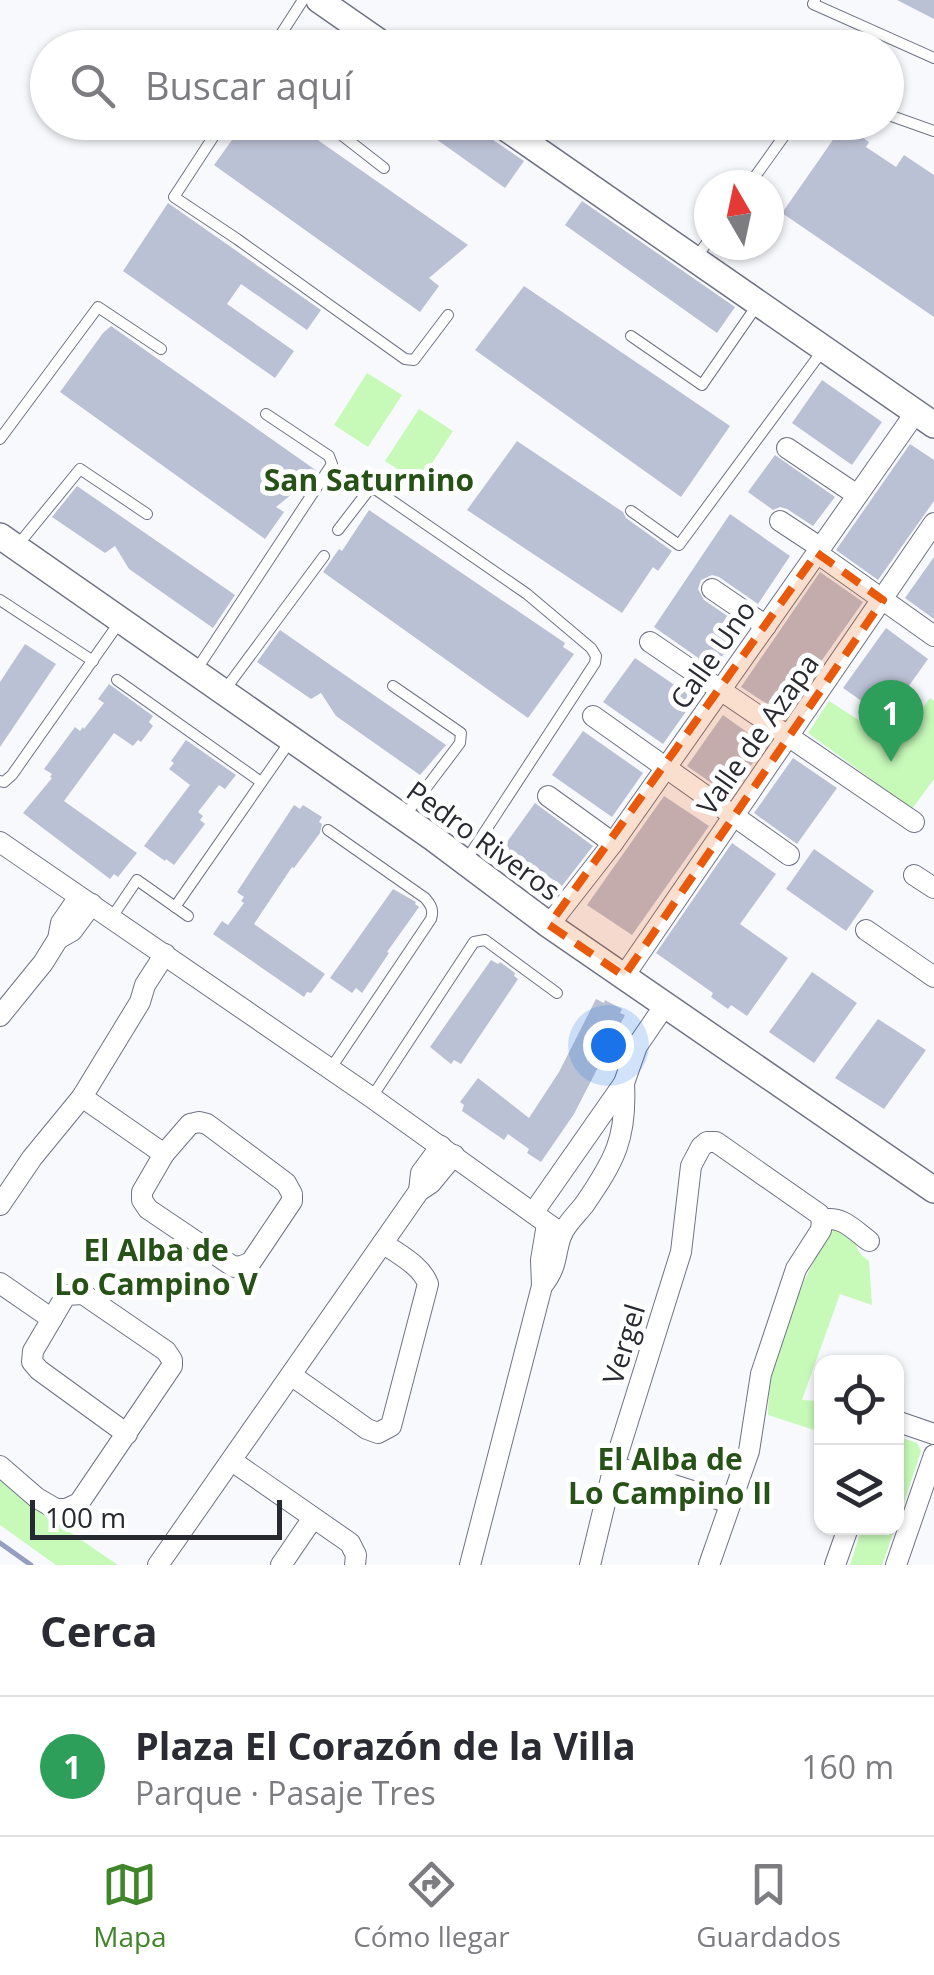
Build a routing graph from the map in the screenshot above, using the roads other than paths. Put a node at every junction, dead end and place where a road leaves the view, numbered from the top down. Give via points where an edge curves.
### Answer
1 (302, 0) edge
2 (319, 0) edge
3 (815, 0) edge
4 (283, 30) edge
5 (357, 30) edge
6 (871, 30) edge
7 (904, 45) edge
8 (934, 58) edge
9 (904, 121) edge
10 (934, 132) edge
11 (211, 140) edge
12 (348, 140) edge
13 (525, 140) edge
14 (781, 140) edge
15 (384, 168) dead end
16 (760, 170) edge
17 (694, 245) edge
18 (713, 260) edge
19 (759, 304) junction
20 (448, 315) dead end
21 (631, 336) dead end
22 (161, 349) dead end
23 (824, 349) junction
24 (266, 414) dead end
25 (925, 418) edge
26 (0, 439) edge
27 (787, 448) dead end
28 (857, 496) junction
29 (631, 512) dead end
30 (147, 514) dead end
31 (780, 521) dead end
32 (934, 523) edge
33 (338, 530) dead end
34 (8, 541) edge
35 (819, 550) junction
36 (324, 556) dead end
37 (712, 589) dead end
38 (0, 600) edge
39 (883, 600) junction
40 (122, 620) junction
41 (766, 626) junction
42 (934, 636) edge
43 (650, 642) dead end
44 (93, 661) junction
45 (195, 672) junction
46 (118, 680) dead end
47 (394, 686) dead end
48 (720, 690) junction
49 (224, 692) junction
50 (593, 716) dead end
51 (788, 736) junction
52 (291, 740) junction
53 (666, 768) junction
54 (0, 781) edge
55 (262, 782) junction
56 (548, 796) dead end
57 (733, 816) junction
58 (404, 818) junction
59 (914, 822) dead end
60 (328, 830) dead end
61 (0, 842) edge
62 (613, 844) junction
63 (788, 855) dead end
64 (464, 863) junction
65 (914, 875) dead end
66 (934, 888) edge
67 (86, 900) junction
68 (175, 906) junction
69 (188, 916) dead end
70 (112, 917) junction
71 (549, 925) junction
72 (866, 930) dead end
73 (171, 959) junction
74 (624, 976) junction
75 (934, 977) edge
76 (558, 993) dead end
77 (665, 1005) junction
78 (0, 1016) edge
79 (330, 1069) junction
80 (624, 1083) junction
81 (82, 1097) junction
82 (371, 1098) junction
83 (447, 1151) junction
84 (164, 1154) junction
85 (557, 1180) junction
86 (934, 1190) edge
87 (586, 1202) junction
88 (0, 1205) edge
89 (822, 1220) junction
90 (547, 1224) junction
91 (869, 1241) dead end
92 (383, 1243) junction
93 (0, 1283) edge
94 (52, 1319) junction
95 (291, 1375) junction
96 (904, 1424) edge
97 (126, 1434) junction
98 (934, 1434) edge
99 (934, 1455) edge
100 (232, 1461) junction
101 (0, 1466) edge
102 (614, 1466) junction
103 (730, 1503) junction
104 (313, 1518) junction
105 (846, 1535) edge
106 (158, 1565) edge
107 (281, 1565) edge
108 (354, 1565) edge
109 (470, 1565) edge
110 (590, 1565) edge
111 (710, 1565) edge
112 (835, 1565) edge
113 (896, 1565) edge

1 - 4 lane
2 - 5 street
3 - 6 lane
7 - 8 lane
9 - 10 lane
11 - 20 lane via 174,198 405,360 414,360
12 - 15 lane
13 - 17 street
14 - 16 lane
18 - 19 street
19 - 21 lane via 702,385
19 - 23 street
22 - 26 lane via 98,307
23 - 25 street
23 - 29 lane via 680,545
24 - 45 lane via 332,464
25 - 28 street, Calle Uno
27 - 28 street
28 - 35 street, Calle Uno
30 - 34 lane via 80,470
31 - 35 street
32 - 39 street, Valle de Azapa
33 - 64 lane via 376,489 527,594 596,656
34 - 40 street, Pedro Riveros
35 - 39 street
35 - 41 street, Calle Uno
36 - 49 lane
37 - 41 street
38 - 44 lane
39 - 42 street
39 - 51 street, Valle de Azapa
40 - 44 lane
40 - 45 street, Pedro Riveros
41 - 48 street, Calle Uno
43 - 48 street
44 - 54 lane via 12,775
45 - 49 street, Pedro Riveros
46 - 55 lane
47 - 58 lane via 461,733 460,744
48 - 51 street
48 - 53 street, Calle Uno
49 - 52 street, Pedro Riveros
50 - 53 street
51 - 57 street, Valle de Azapa
51 - 59 street
52 - 55 lane
52 - 58 street, Pedro Riveros
53 - 57 street
53 - 62 street, Calle Uno
55 - 68 lane
56 - 62 street
57 - 63 street
57 - 74 street, Valle de Azapa
58 - 64 street, Pedro Riveros
60 - 79 lane via 425,898 433,913
61 - 67 street
62 - 71 street, Calle Uno
64 - 71 street, Pedro Riveros
65 - 66 street
67 - 70 street
67 - 78 street via 72,932 58,939
68 - 69 lane
68 - 70 lane via 138,880
70 - 73 street
71 - 74 street, Pedro Riveros
72 - 75 street
73 - 79 street
73 - 81 street
74 - 77 street, Pedro Riveros
76 - 82 lane via 485,940 474,942
77 - 80 street via 637,1046
77 - 86 street, Pedro Riveros
79 - 82 street
80 - 85 street
80 - 87 street via 619,1145
81 - 84 street
81 - 88 street
82 - 83 street
83 - 90 street
83 - 92 street via 422,1174 419,1192
84 - 84 street via 142,1192 148,1209 234,1267 250,1262 292,1201 286,1184 199,1122
85 - 87 street
85 - 90 street
87 - 90 street
89 - 91 street via 836,1218
89 - 102 street, Vergel via 716,1142 700,1147 680,1252
89 - 103 street via 796,1269 761,1374 750,1450
90 - 109 street via 555,1265 542,1286
92 - 95 street
92 - 95 street via 419,1269 428,1284 392,1426 367,1429
93 - 94 street
94 - 97 street via 32,1362
94 - 97 street via 66,1295 83,1294 172,1360
95 - 100 street
96 - 98 street
97 - 101 street via 80,1503 66,1509 36,1498
99 - 113 street
100 - 104 street
100 - 106 street
102 - 103 street
102 - 110 street, Vergel
103 - 111 street
104 - 107 street
104 - 108 street via 353,1546
105 - 112 street

